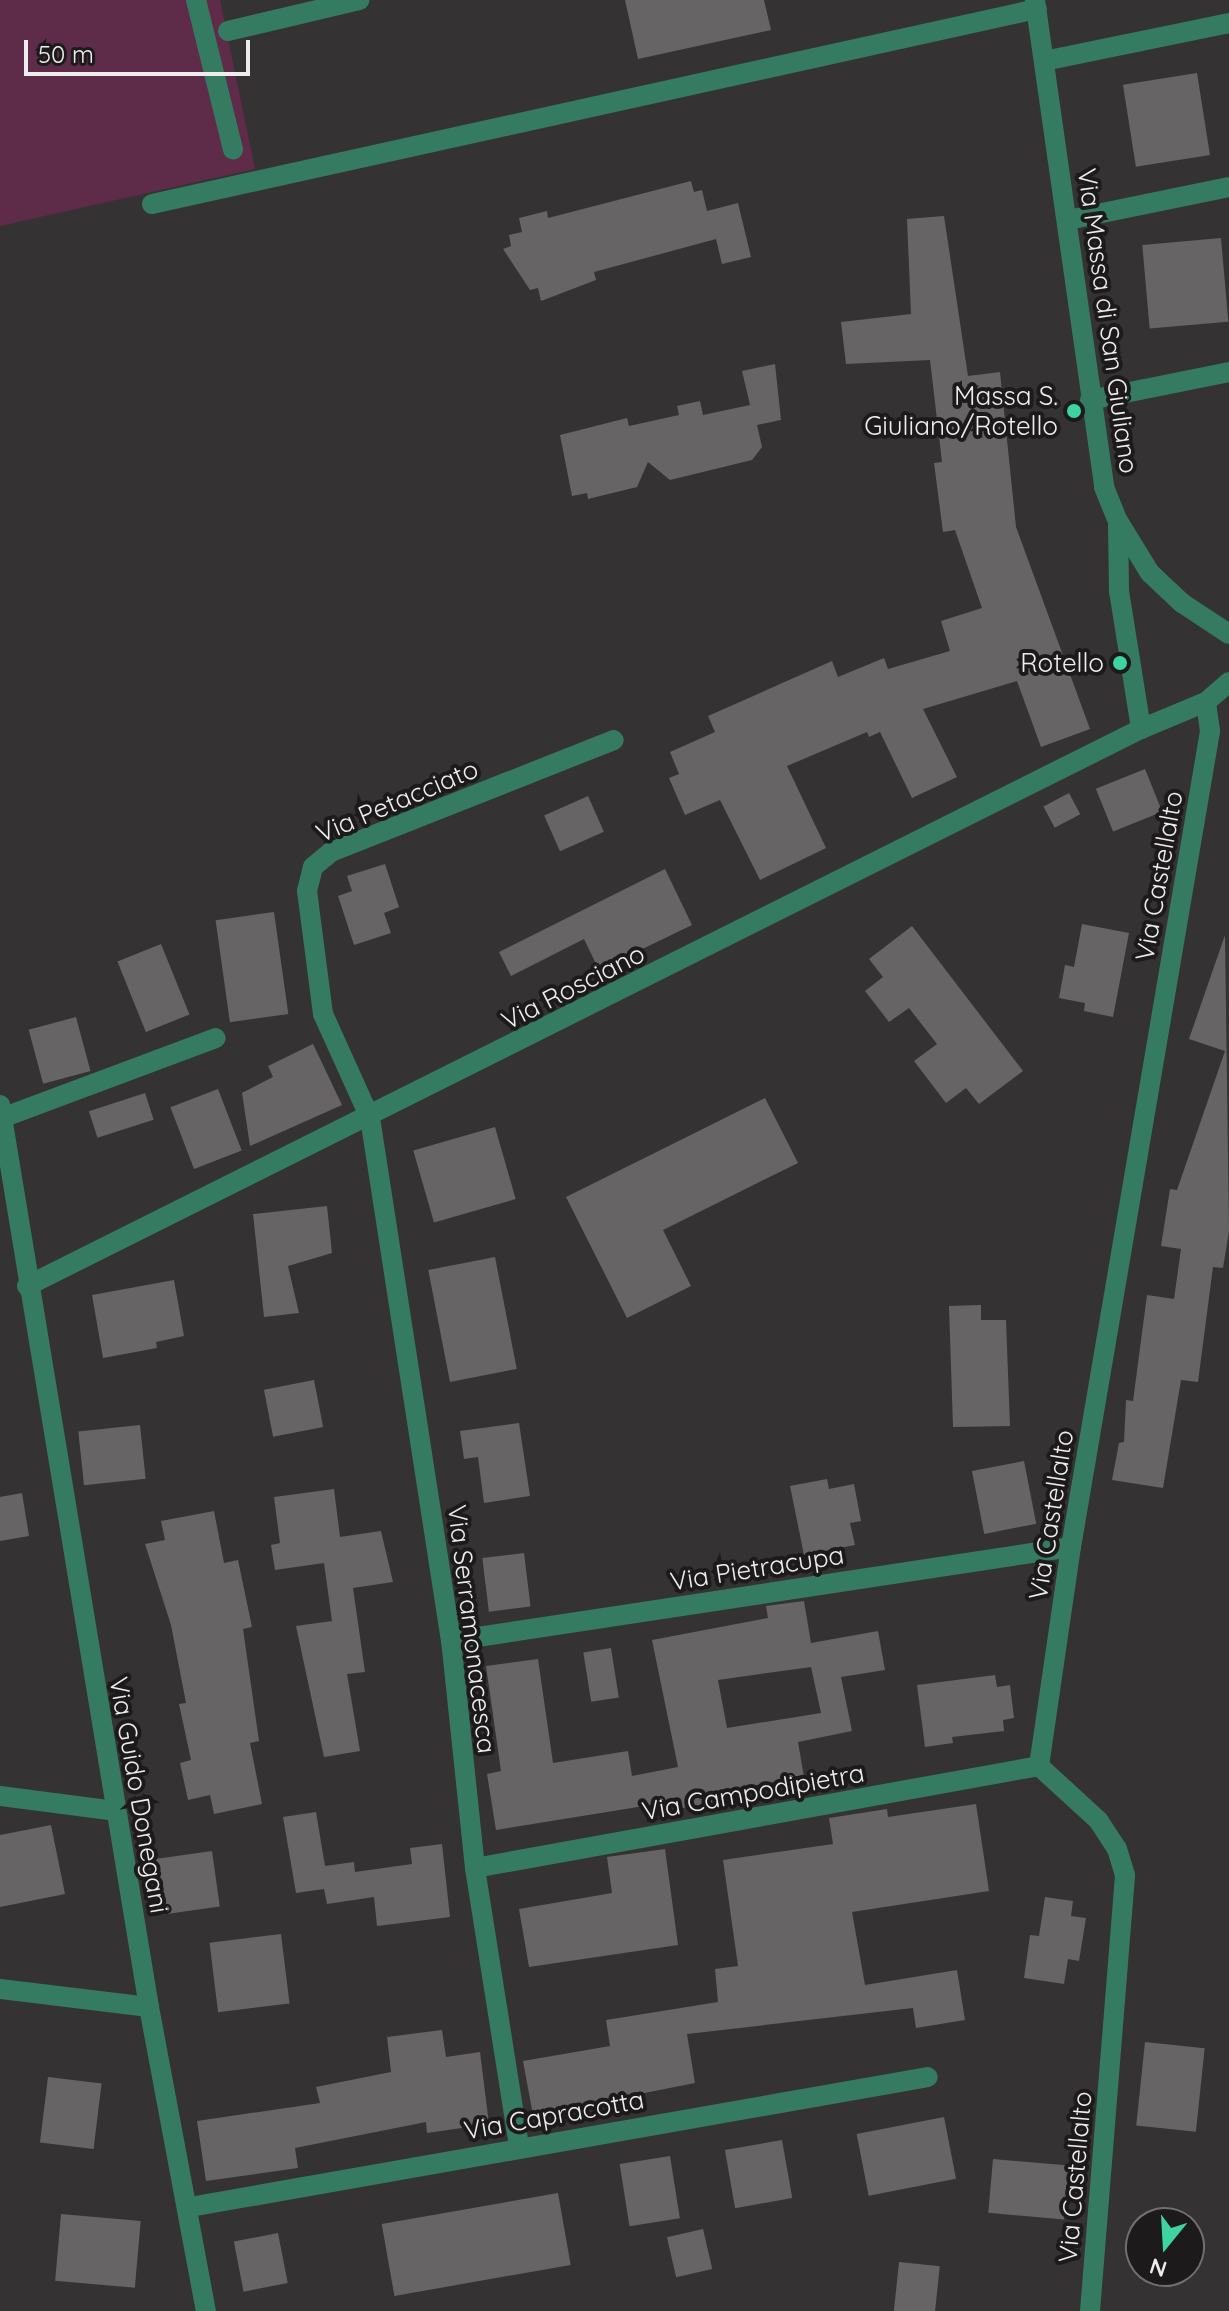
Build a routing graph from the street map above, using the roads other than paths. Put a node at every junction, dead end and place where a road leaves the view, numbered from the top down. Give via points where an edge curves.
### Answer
1 (196, 0) edge
2 (359, 0) edge
3 (1036, 4) edge
4 (1229, 23) edge
5 (228, 31) dead end
6 (1044, 61) junction
7 (233, 150) dead end
8 (1229, 187) edge
9 (152, 204) dead end
10 (1068, 220) junction
11 (1229, 372) edge
12 (1090, 400) junction
13 (1118, 521) junction
14 (1229, 634) edge
15 (1229, 682) edge
16 (1206, 702) junction
17 (1141, 729) junction
18 (614, 740) dead end
19 (216, 1038) dead end
20 (1, 1111) edge
21 (370, 1118) junction
22 (3, 1142) edge
23 (27, 1286) junction
24 (1071, 1547) junction
25 (451, 1641) junction
26 (1039, 1766) junction
27 (0, 1796) edge
28 (115, 1811) junction
29 (475, 1868) junction
30 (0, 1989) edge
31 (149, 2007) junction
32 (928, 2077) dead end
33 (519, 2146) junction
34 (190, 2207) junction
35 (206, 2311) edge
36 (1090, 2311) edge

1 - 7 street
2 - 5 street
3 - 6 street, Via Massa di San Giuliano
3 - 9 street
4 - 6 street
6 - 10 street, Via Massa di San Giuliano
8 - 10 street
10 - 12 street, Via Massa di San Giuliano
11 - 12 street
12 - 13 street, Via Massa di San Giuliano via 1100,471
13 - 14 street, Via Massa di San Giuliano via 1159,584
13 - 17 street via 1119,591
15 - 16 street, Via Rosciano
16 - 17 street, Via Rosciano
16 - 24 street, Via Castellalto via 1210,731
17 - 21 street, Via Rosciano
18 - 21 street, Via Petacciato via 331,852 313,867 307,891 318,992 330,1032
19 - 20 street
20 - 22 street, Via Guido Donegani
21 - 23 street, Via Rosciano
21 - 25 street, Via Serramonacesca
22 - 23 street, Via Guido Donegani
23 - 28 street, Via Guido Donegani
24 - 25 street, Via Pietracupa
24 - 26 street, Via Castellalto
25 - 29 street, Via Serramonacesca
26 - 29 street, Via Campodipietra
26 - 36 street, Via Castellalto via 1099,1821 1117,1849 1125,1875
27 - 28 street
28 - 31 street, Via Guido Donegani
29 - 33 street, Via Serramonacesca
30 - 31 street
31 - 34 street, Via Guido Donegani
32 - 33 street, Via Capracotta
33 - 34 street, Via Capracotta
34 - 35 street, Via Guido Donegani

